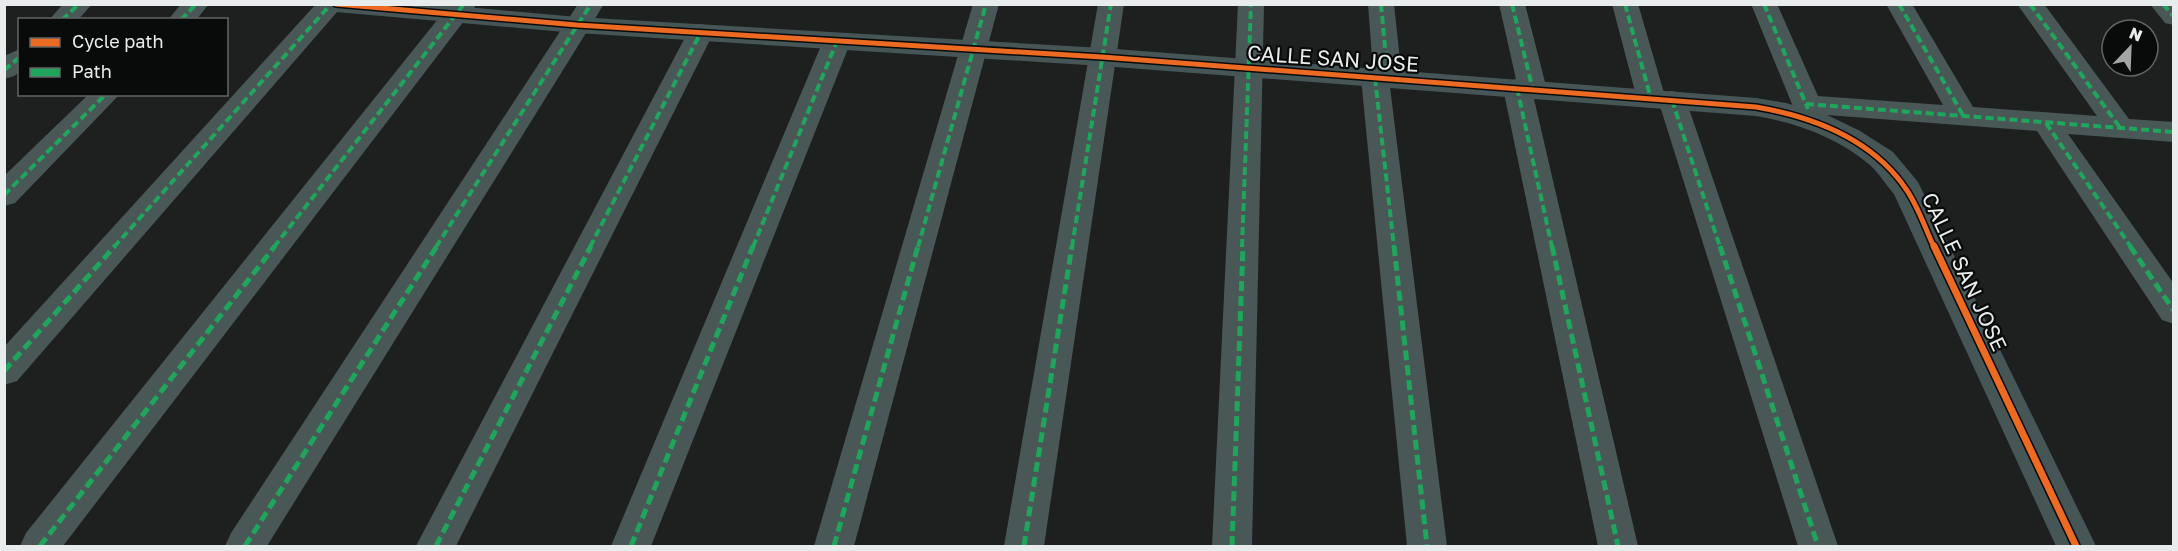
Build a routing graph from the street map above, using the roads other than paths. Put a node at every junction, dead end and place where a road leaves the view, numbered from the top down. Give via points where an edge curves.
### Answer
1 (78, 4) edge
2 (196, 4) edge
3 (331, 4) edge
4 (336, 4) edge
5 (986, 4) edge
6 (1111, 4) edge
7 (1251, 4) edge
8 (1381, 4) edge
9 (1512, 4) edge
10 (1625, 4) edge
11 (1764, 4) edge
12 (1899, 4) edge
13 (2030, 4) edge
14 (2163, 4) edge
15 (459, 10) edge
16 (584, 15) edge
17 (2174, 17) edge
18 (64, 18) edge
19 (183, 18) edge
20 (701, 32) junction
21 (837, 41) junction
22 (974, 49) junction
23 (1102, 57) junction
24 (18, 59) edge
25 (1249, 69) junction
26 (4, 70) edge
27 (1382, 79) junction
28 (1525, 89) junction
29 (104, 96) edge
30 (1662, 100) junction
31 (1810, 113) junction
32 (1964, 117) junction
33 (2046, 123) junction
34 (2121, 129) junction
35 (2174, 132) edge
36 (4, 195) edge
37 (2174, 311) edge
38 (4, 371) edge
39 (40, 546) edge
40 (245, 546) edge
41 (436, 546) edge
42 (630, 546) edge
43 (834, 546) edge
44 (1024, 546) edge
45 (1232, 546) edge
46 (1427, 546) edge
47 (1618, 546) edge
48 (1818, 546) edge
49 (2076, 546) edge

1 - 18 street
2 - 19 street
3 - 38 street
4 - 15 street, CALLE SAN JOSE
5 - 22 street
6 - 23 street
7 - 25 street
8 - 27 street
9 - 28 street
10 - 30 street
11 - 31 street
12 - 32 street
13 - 34 street
14 - 17 street
15 - 16 street, CALLE SAN JOSE
15 - 39 street
16 - 20 street, CALLE SAN JOSE
16 - 40 street
20 - 21 street, CALLE SAN JOSE
20 - 41 street
21 - 22 street, CALLE SAN JOSE
21 - 42 street
22 - 23 street, CALLE SAN JOSE
22 - 43 street
23 - 25 street, CALLE SAN JOSE
23 - 44 street
24 - 26 street
25 - 27 street, CALLE SAN JOSE
25 - 45 street
27 - 28 street, CALLE SAN JOSE
27 - 46 street
28 - 30 street, CALLE SAN JOSE
28 - 47 street
29 - 36 street
30 - 31 street, CALLE SAN JOSE
30 - 48 street
31 - 32 street
31 - 49 street, CALLE SAN JOSE via 1882,159 1907,190
32 - 33 street
33 - 34 street
33 - 37 street
34 - 35 street

